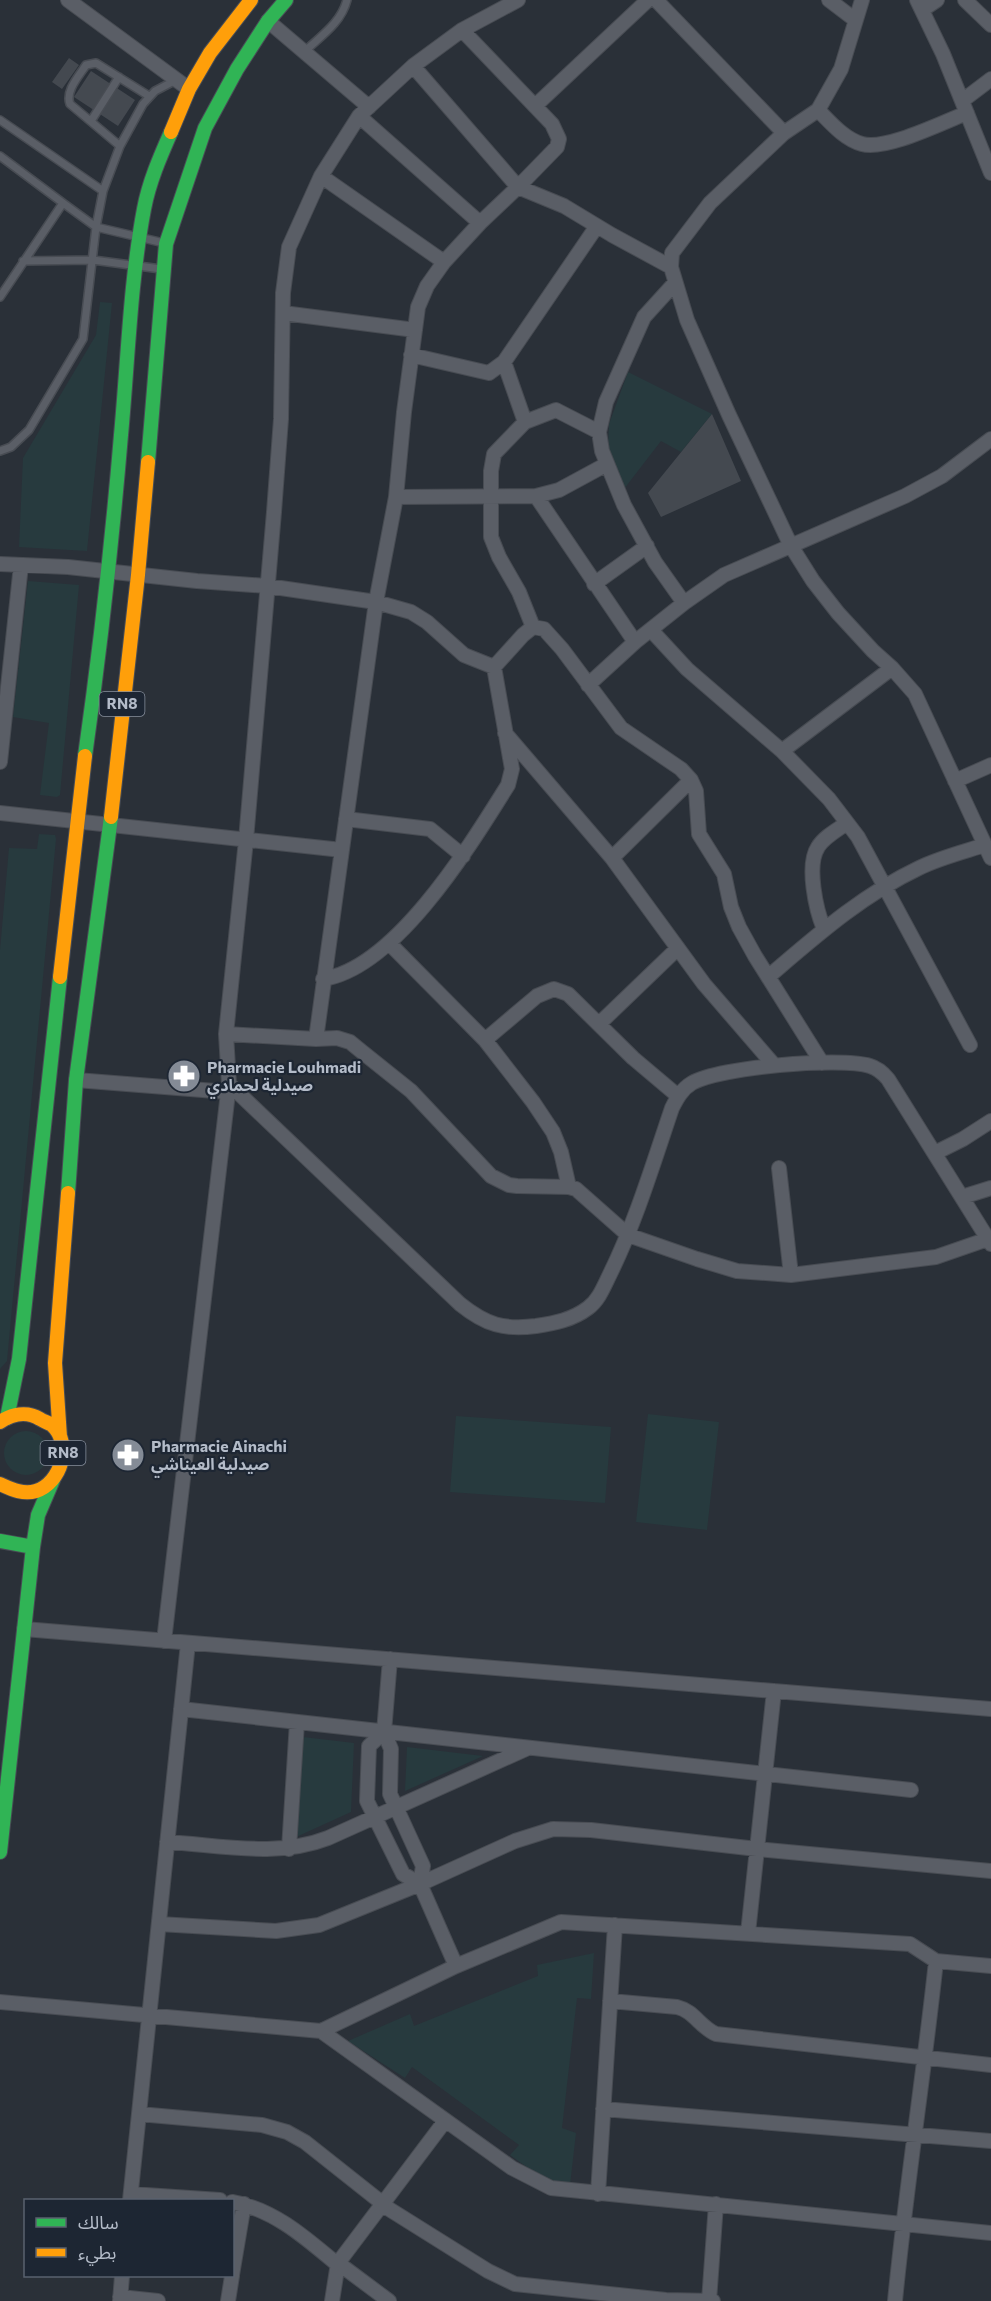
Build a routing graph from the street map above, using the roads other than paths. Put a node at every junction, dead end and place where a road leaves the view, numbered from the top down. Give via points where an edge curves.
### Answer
1 (68, 0) edge
2 (251, 0) edge
3 (285, 0) edge
4 (347, 0) edge
5 (518, 0) edge
6 (648, 0) edge
7 (656, 0) edge
8 (830, 0) edge
9 (862, 0) edge
10 (937, 0) edge
11 (965, 0) edge
12 (920, 5) edge
13 (854, 20) junction
14 (268, 21) junction
15 (991, 25) edge
16 (462, 30) junction
17 (304, 52) junction
18 (414, 66) junction
19 (119, 77) junction
20 (991, 79) edge
21 (176, 80) junction
22 (189, 89) junction
23 (149, 96) junction
24 (535, 106) junction
25 (964, 107) junction
26 (818, 110) junction
27 (364, 112) junction
28 (0, 120) edge
29 (91, 121) junction
30 (784, 134) junction
31 (120, 146) junction
32 (0, 156) edge
33 (991, 173) edge
34 (321, 176) junction
35 (518, 188) junction
36 (103, 191) junction
37 (63, 203) junction
38 (480, 223) junction
39 (597, 226) junction
40 (96, 227) junction
41 (140, 237) junction
42 (166, 244) junction
43 (93, 260) junction
44 (23, 261) junction
45 (444, 262) junction
46 (136, 266) junction
47 (671, 267) junction
48 (164, 270) junction
49 (674, 284) junction
50 (0, 297) edge
51 (283, 313) junction
52 (415, 330) junction
53 (411, 355) junction
54 (504, 362) junction
55 (525, 422) junction
56 (599, 432) junction
57 (991, 439) edge
58 (0, 451) edge
59 (607, 464) junction
60 (536, 496) junction
61 (396, 497) junction
62 (490, 497) junction
63 (646, 546) junction
64 (791, 546) junction
65 (0, 564) edge
66 (21, 565) junction
67 (108, 571) junction
68 (138, 575) junction
69 (594, 584) junction
70 (267, 586) junction
71 (376, 602) junction
72 (684, 603) junction
73 (533, 627) junction
74 (651, 630) junction
75 (635, 642) junction
76 (494, 667) junction
77 (892, 668) junction
78 (588, 685) junction
79 (506, 733) junction
80 (782, 751) junction
81 (0, 762) edge
82 (991, 765) edge
83 (99, 772) junction
84 (691, 780) junction
85 (955, 781) junction
86 (0, 813) edge
87 (346, 819) junction
88 (79, 822) junction
89 (847, 823) junction
90 (109, 825) junction
91 (246, 840) junction
92 (342, 850) junction
93 (988, 851) edge
94 (463, 856) junction
95 (612, 858) junction
96 (885, 887) junction
97 (824, 929) junction
98 (389, 943) junction
99 (678, 948) junction
100 (768, 977) junction
101 (323, 979) junction
102 (600, 1023) junction
103 (226, 1034) junction
104 (316, 1039) junction
105 (485, 1040) junction
106 (970, 1045) dead end
107 (822, 1063) junction
108 (774, 1065) junction
109 (76, 1080) junction
110 (229, 1088) junction
111 (678, 1096) junction
112 (991, 1121) edge
113 (935, 1153) junction
114 (779, 1168) dead end
115 (568, 1186) junction
116 (991, 1188) edge
117 (962, 1197) junction
118 (628, 1235) junction
119 (990, 1242) edge
120 (791, 1275) junction
121 (19, 1359) junction
122 (55, 1363) junction
123 (2, 1419) edge
124 (60, 1437) junction
125 (53, 1480) junction
126 (0, 1484) edge
127 (0, 1541) edge
128 (33, 1546) junction
129 (24, 1629) junction
130 (164, 1641) junction
131 (188, 1643) junction
132 (390, 1659) junction
133 (774, 1691) junction
134 (181, 1709) junction
135 (991, 1709) edge
136 (297, 1722) junction
137 (384, 1732) junction
138 (528, 1748) junction
139 (765, 1774) junction
140 (911, 1790) dead end
141 (395, 1808) junction
142 (375, 1818) junction
143 (167, 1842) junction
144 (289, 1849) junction
145 (757, 1849) junction
146 (0, 1852) edge
147 (991, 1871) edge
148 (420, 1884) junction
149 (159, 1924) junction
150 (615, 1925) junction
151 (748, 1934) junction
152 (936, 1961) junction
153 (456, 1966) junction
154 (991, 1966) edge
155 (610, 2001) junction
156 (0, 2002) edge
157 (149, 2015) junction
158 (321, 2031) junction
159 (926, 2057) junction
160 (991, 2064) edge
161 (603, 2109) junction
162 (139, 2114) junction
163 (445, 2121) junction
164 (914, 2133) junction
165 (991, 2141) edge
166 (598, 2194) junction
167 (130, 2197) edge
168 (190, 2199) edge
169 (238, 2203) edge
170 (382, 2203) junction
171 (716, 2204) junction
172 (903, 2224) junction
173 (991, 2233) edge
174 (234, 2251) edge
175 (338, 2264) junction
176 (122, 2277) edge
177 (232, 2277) edge
178 (120, 2299) edge
179 (158, 2301) edge
180 (228, 2301) edge
181 (332, 2301) edge
182 (389, 2301) edge
183 (710, 2301) edge
184 (895, 2301) edge

1 - 21 street
2 - 22 main road, RN8 via 210,53
3 - 14 main road, RN8
4 - 17 lane via 341,16
5 - 16 street
6 - 24 street
7 - 30 street
8 - 13 street
9 - 13 street
10 - 12 street
11 - 15 street
12 - 25 street
13 - 26 street via 841,69
14 - 17 street
14 - 42 main road, RN8 via 205,128
16 - 18 street
16 - 24 street
17 - 27 street
18 - 27 street
18 - 35 street
19 - 23 lane
19 - 29 lane
19 - 29 lane via 96,63 86,65 68,100
20 - 25 street
21 - 22 street
21 - 23 lane
22 - 41 main road, RN8 via 154,172
23 - 31 lane
24 - 35 street via 552,124 559,139 551,155
25 - 26 street via 906,137 877,145 852,140
25 - 33 street
26 - 30 street
27 - 34 street
27 - 38 street
28 - 36 lane
29 - 31 lane
30 - 47 street via 710,203 672,253
31 - 36 lane
32 - 37 lane
34 - 45 street
34 - 51 street via 289,247
35 - 38 street
35 - 39 street via 564,206
36 - 40 lane
37 - 40 lane
37 - 44 lane
38 - 45 street
39 - 47 street
39 - 54 street
40 - 41 lane
40 - 43 lane
41 - 42 lane
41 - 46 main road, RN8
42 - 48 main road, RN8
43 - 44 lane
43 - 46 lane
43 - 58 lane via 83,339 29,430 11,447
44 - 50 lane
45 - 52 street via 418,307
46 - 48 lane
46 - 67 main road, RN8
47 - 49 street
48 - 68 main road, RN8
49 - 56 street via 644,317 606,402
49 - 64 street via 729,415
51 - 52 street
51 - 70 street via 281,419
52 - 53 street
53 - 54 street via 489,373
53 - 61 street
54 - 55 street
55 - 56 street via 556,410
55 - 62 street via 494,454
56 - 59 street
57 - 64 street via 942,476 905,496
59 - 60 street via 559,490
59 - 63 street
60 - 62 street
60 - 69 street
61 - 62 street
61 - 71 street
62 - 73 street via 491,537
63 - 69 street
63 - 72 street
64 - 72 street via 724,575
64 - 77 street via 838,613
65 - 66 street
66 - 67 street
66 - 81 street
67 - 68 street
67 - 83 main road, RN8 via 98,666
68 - 70 street
68 - 83 main road, RN8
69 - 75 street
70 - 71 street
70 - 91 street
71 - 76 street via 411,612 464,655
71 - 87 street
72 - 74 street
73 - 76 street
73 - 78 street via 544,628
74 - 75 street
74 - 80 street via 687,669
75 - 78 street
76 - 79 street
77 - 80 street
77 - 85 street via 915,694
78 - 84 street via 621,728
79 - 94 street via 512,769 508,785
79 - 95 street
80 - 89 street via 830,799
82 - 85 street
83 - 88 main road, RN8
83 - 90 main road, RN8
84 - 95 street
84 - 100 street via 696,791 699,834 724,874 739,927
85 - 93 street
86 - 88 street
87 - 92 street
87 - 94 street via 430,829
88 - 90 street
88 - 121 main road, RN8
89 - 96 street
89 - 97 street via 816,848 813,894
90 - 91 street
90 - 109 main road, RN8
91 - 92 street
91 - 103 street
92 - 101 street
93 - 96 street via 920,868
94 - 98 street
95 - 99 street
96 - 97 street
96 - 106 street
97 - 100 street
98 - 101 street via 340,976
98 - 105 street
99 - 102 street
99 - 108 street
100 - 107 street
101 - 104 street
102 - 105 street via 568,994 554,989 537,996
102 - 111 street via 633,1058
103 - 104 street
103 - 110 street
104 - 115 street via 350,1042 411,1091 491,1176 517,1186
105 - 115 street via 553,1132
107 - 108 street
107 - 113 street via 858,1064 881,1071
108 - 111 street via 712,1075 694,1081
109 - 110 street
109 - 122 main road, RN8
110 - 118 street via 460,1304 485,1321 509,1328 550,1324 589,1308
110 - 130 street
111 - 118 street
112 - 113 street
113 - 117 street
114 - 120 street
115 - 118 street
116 - 117 street
117 - 119 street
118 - 120 street via 737,1271
119 - 120 street via 936,1257
121 - 122 main road
121 - 123 main road, RN8
122 - 124 main road, RN8
123 - 124 main road, RN8 via 31,1414 53,1426
124 - 125 main road, RN8 via 63,1460
125 - 126 main road, RN8 via 43,1488 19,1493
125 - 128 main road, RN8 via 38,1515
127 - 128 main road
128 - 129 main road, RN8
129 - 130 street
129 - 146 main road, RN8
130 - 131 street
131 - 132 street
131 - 134 street
132 - 133 street
132 - 137 street
133 - 135 street
133 - 139 street
134 - 136 street
134 - 143 street
136 - 137 street
136 - 144 street
137 - 138 street
137 - 141 street via 392,1749 390,1794
137 - 142 street via 369,1746 367,1801
138 - 139 street
138 - 141 street
139 - 140 street
139 - 145 street
141 - 142 street
141 - 148 street via 423,1866
142 - 144 street via 313,1844
142 - 148 street via 404,1874
143 - 144 street
143 - 149 street
145 - 147 street
145 - 148 street via 553,1829 515,1841
145 - 151 street
148 - 149 street via 330,1922 298,1929 236,1930
148 - 153 street
149 - 157 street
150 - 151 street
150 - 153 street via 561,1922
150 - 155 street
151 - 152 street via 910,1944
152 - 154 street
152 - 159 street
153 - 158 street
155 - 159 street via 687,2009 716,2034
155 - 161 street
156 - 157 street
157 - 158 street
157 - 162 street
158 - 163 street
159 - 160 street
159 - 164 street
161 - 164 street
161 - 166 street
162 - 167 street
162 - 170 street via 262,2125 287,2132
163 - 166 street via 530,2178 551,2188
163 - 170 street
164 - 165 street
164 - 172 street
166 - 171 street
167 - 168 street
169 - 174 street
169 - 175 street via 286,2225
170 - 175 street
170 - 183 street via 515,2284
171 - 172 street
171 - 183 street
172 - 173 street
172 - 184 street
175 - 181 street
175 - 182 street
176 - 178 street
177 - 180 street
178 - 179 street

